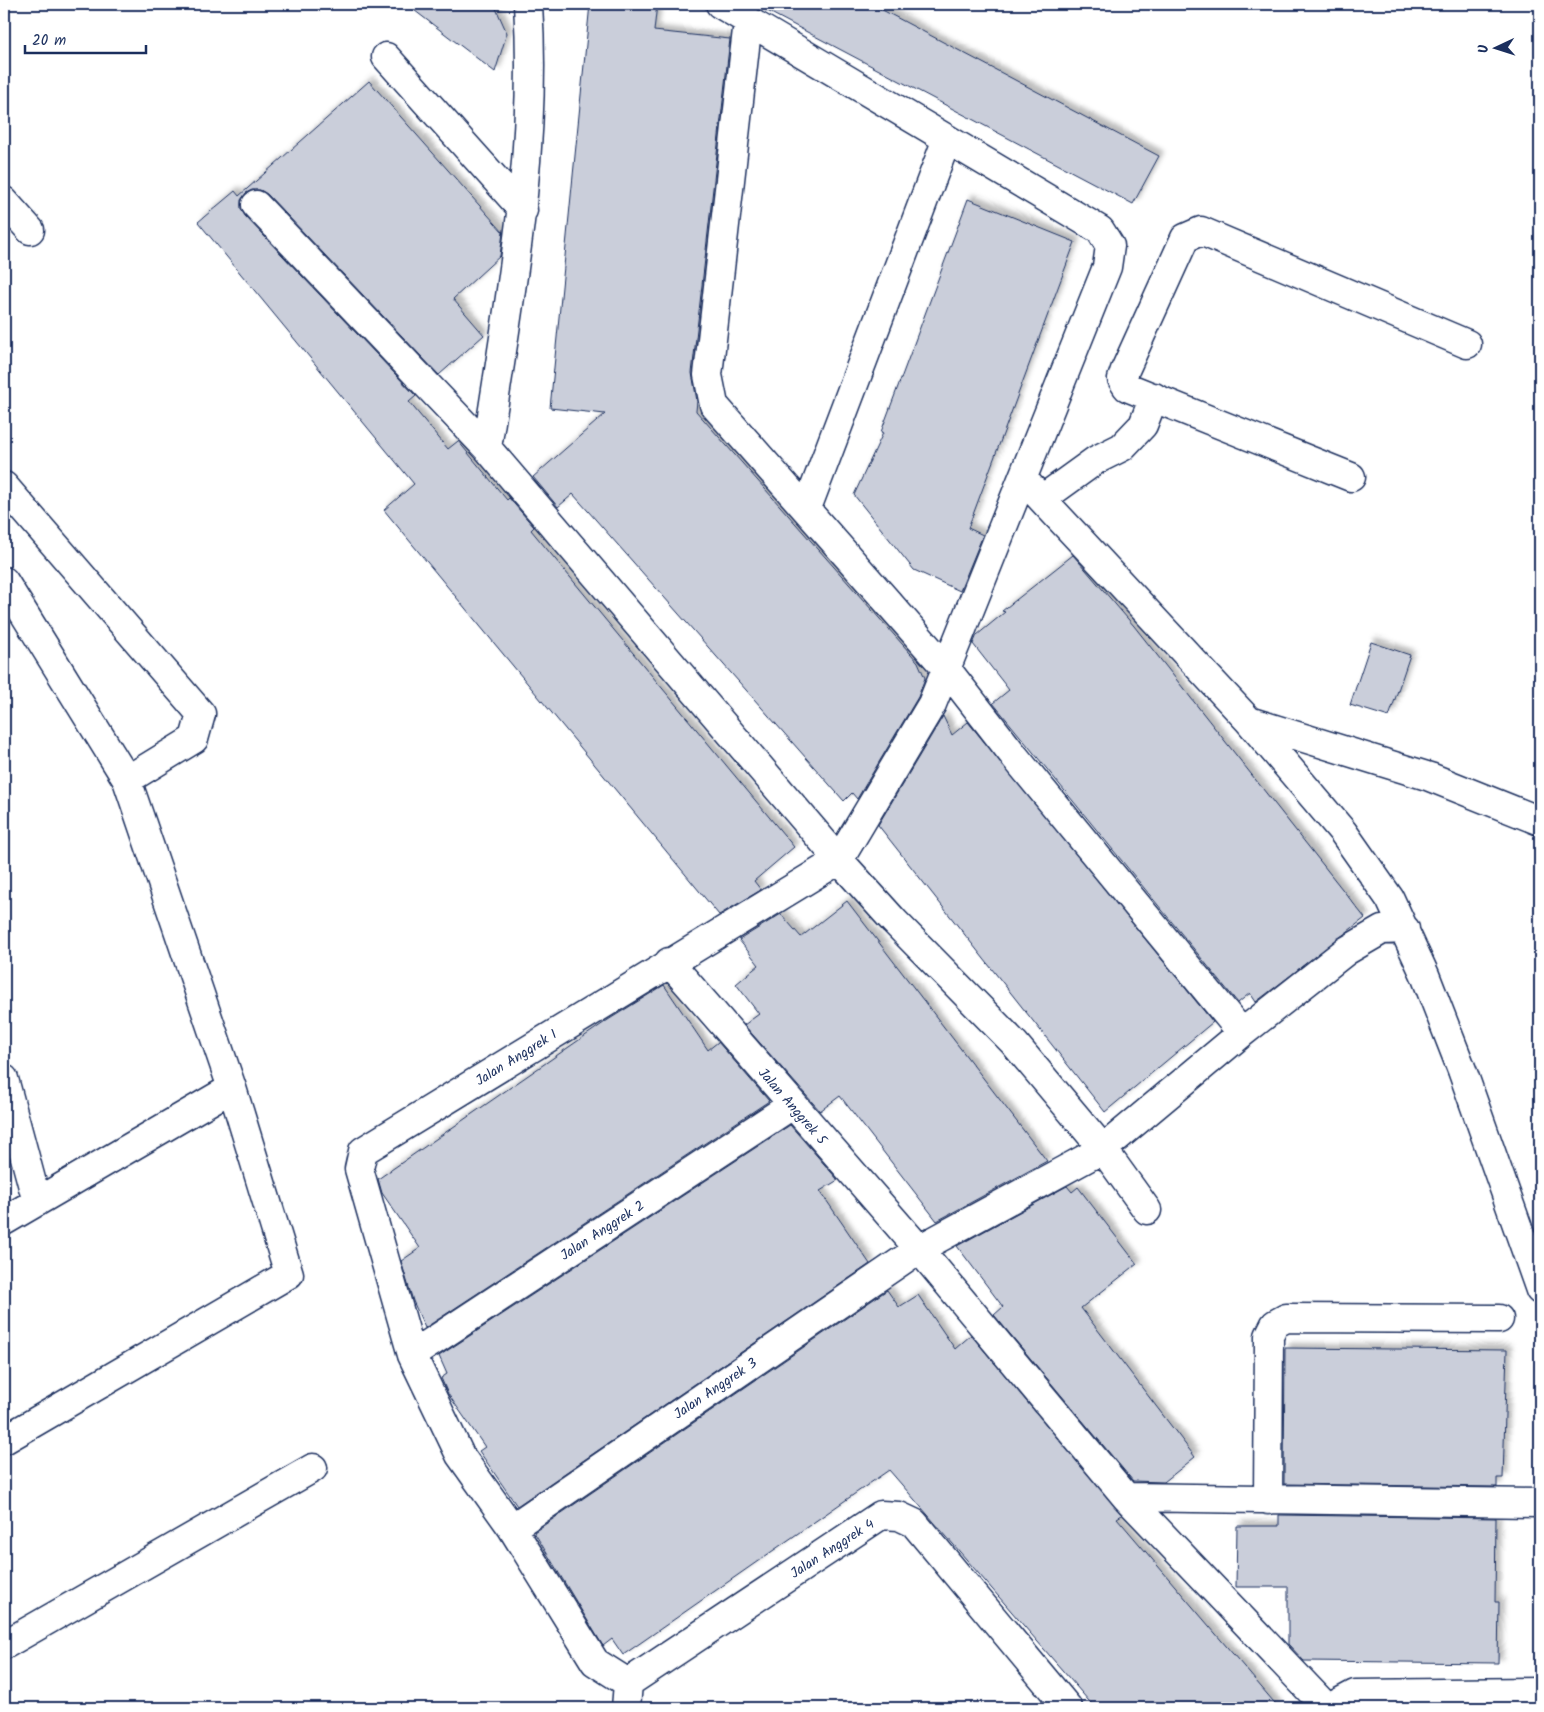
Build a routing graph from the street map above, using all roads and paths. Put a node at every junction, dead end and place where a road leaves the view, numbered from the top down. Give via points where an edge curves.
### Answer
1 (528, 4) edge
2 (720, 4) edge
3 (748, 21) junction
4 (386, 56) dead end
5 (946, 139) junction
6 (4, 201) edge
7 (256, 205) dead end
8 (523, 210) junction
9 (30, 230) dead end
10 (1467, 344) dead end
11 (1154, 397) junction
12 (487, 448) junction
13 (1351, 477) dead end
14 (1023, 479) junction
15 (4, 486) edge
16 (1042, 499) junction
17 (807, 508) junction
18 (4, 581) edge
19 (945, 666) junction
20 (1249, 720) junction
21 (127, 780) junction
22 (1540, 821) edge
23 (839, 860) junction
24 (1404, 929) junction
25 (669, 962) junction
26 (1242, 1033) junction
27 (4, 1078) edge
28 (232, 1088) junction
29 (792, 1105) junction
30 (1103, 1149) junction
31 (37, 1202) junction
32 (1147, 1210) dead end
33 (4, 1221) edge
34 (919, 1249) junction
35 (1540, 1290) edge
36 (1499, 1319) dead end
37 (412, 1355) junction
38 (4, 1440) edge
39 (313, 1468) dead end
40 (1126, 1496) junction
41 (1268, 1500) junction
42 (1540, 1503) edge
43 (512, 1528) junction
44 (4, 1645) edge
45 (1540, 1692) edge
46 (627, 1695) edge
47 (1068, 1708) edge
48 (1328, 1708) edge

1 - 8 street via 530,116
2 - 3 street
3 - 5 street
3 - 17 street via 708,375 714,405
4 - 8 street
5 - 14 street via 1100,230 1110,246 1107,267
5 - 17 street
6 - 9 street
7 - 12 street
8 - 12 street
10 - 11 street via 1201,231 1185,238 1122,379 1127,387
11 - 13 street
11 - 16 street via 1143,425 1122,446 1096,460
12 - 23 street
14 - 16 street
14 - 19 street
15 - 21 street via 201,714 194,739
16 - 20 street
17 - 19 street
18 - 21 street
19 - 23 street via 932,704
19 - 26 street via 1015,757
20 - 22 street via 1430,777
20 - 24 street via 1343,832 1390,899
21 - 28 street
23 - 25 street, Jalan Anggrek I
23 - 30 street via 1014,1043
24 - 26 street, Jalan Anggrek 3 via 1382,930 1346,951
24 - 35 street via 1462,1070
25 - 29 street, Jalan Anggrek 5
25 - 37 street, Jalan Anggrek I via 362,1152 359,1169
26 - 30 street, Jalan Anggrek 3
27 - 31 street
28 - 31 street
28 - 38 street via 289,1274
29 - 34 street, Jalan Anggrek 5
29 - 37 street, Jalan Anggrek 2
30 - 32 street
30 - 34 street, Jalan Anggrek 3
31 - 33 street
34 - 40 street, Jalan Anggrek 5
34 - 43 street, Jalan Anggrek 3
36 - 41 street via 1286,1318 1276,1324 1269,1336
37 - 43 street via 460,1455
39 - 44 street
40 - 41 street
40 - 48 street, Jalan Anggrek 5
41 - 42 street
43 - 46 street via 595,1662
45 - 48 street via 1355,1694
46 - 47 street, Jalan Anggrek 4 via 881,1515 899,1516 914,1523

